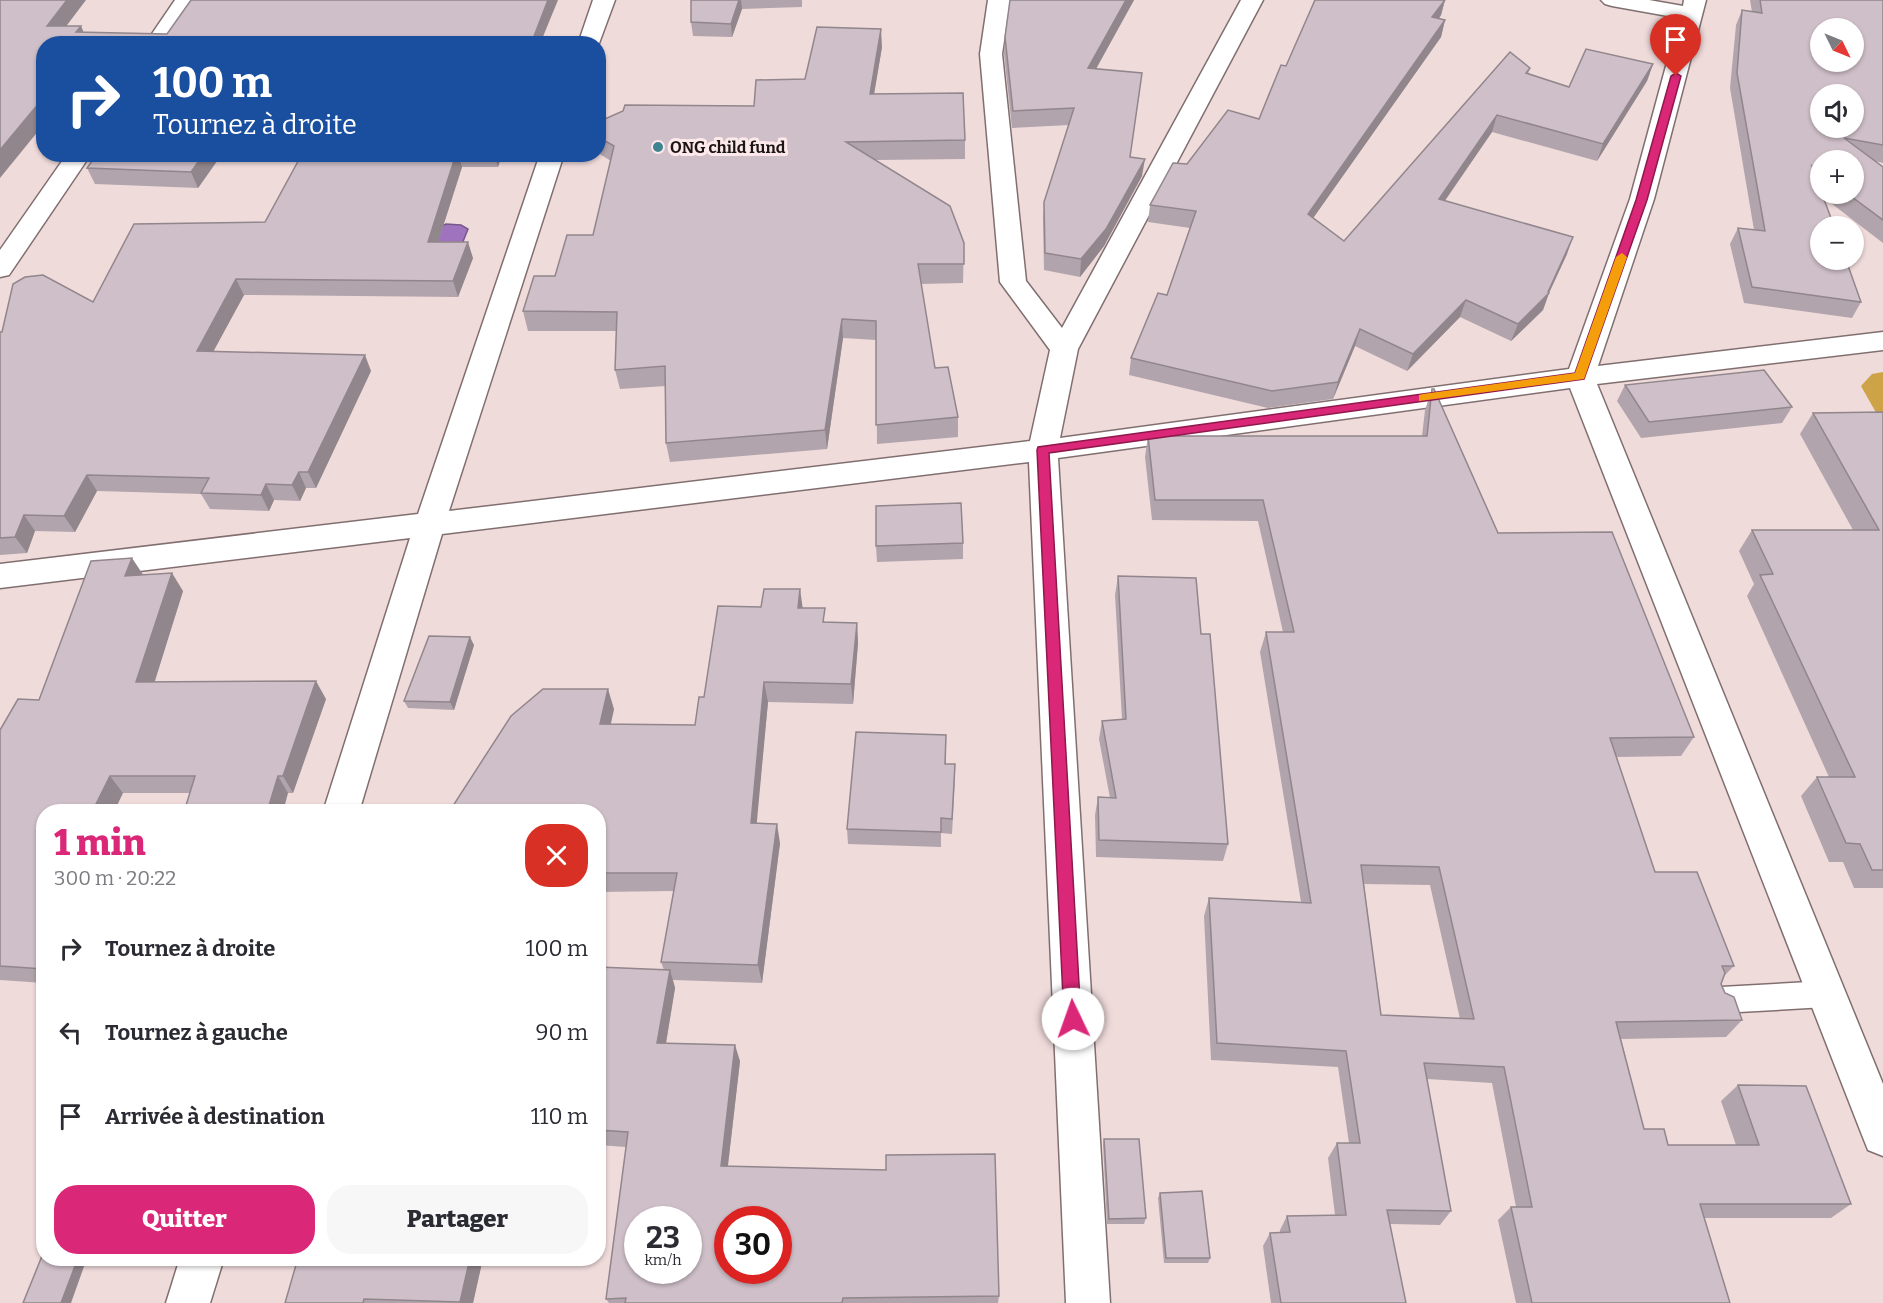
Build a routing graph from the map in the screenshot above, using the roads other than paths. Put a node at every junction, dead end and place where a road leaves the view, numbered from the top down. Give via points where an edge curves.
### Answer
1 (186, 0) edge
2 (604, 0) edge
3 (999, 0) edge
4 (1252, 0) edge
5 (1612, 0) edge
6 (1694, 7) edge
7 (161, 36) edge
8 (592, 36) edge
9 (74, 162) edge
10 (549, 162) edge
11 (0, 269) edge
12 (1883, 341) edge
13 (1064, 349) junction
14 (1580, 377) junction
15 (1043, 450) junction
16 (429, 525) junction
17 (0, 576) edge
18 (342, 804) edge
19 (1827, 994) junction
20 (1721, 1000) edge
21 (1883, 1135) edge
22 (200, 1266) edge
23 (188, 1303) edge
24 (1088, 1303) edge

1 - 7 street
2 - 8 street
3 - 13 street via 991,54 1012,282
4 - 13 street
5 - 6 street
6 - 14 street via 1642,200
9 - 11 street
10 - 16 street
12 - 14 street
13 - 15 street
14 - 15 street
14 - 19 street
15 - 16 street
15 - 24 street
16 - 17 street
16 - 18 street
19 - 20 lane
19 - 21 street
22 - 23 street

